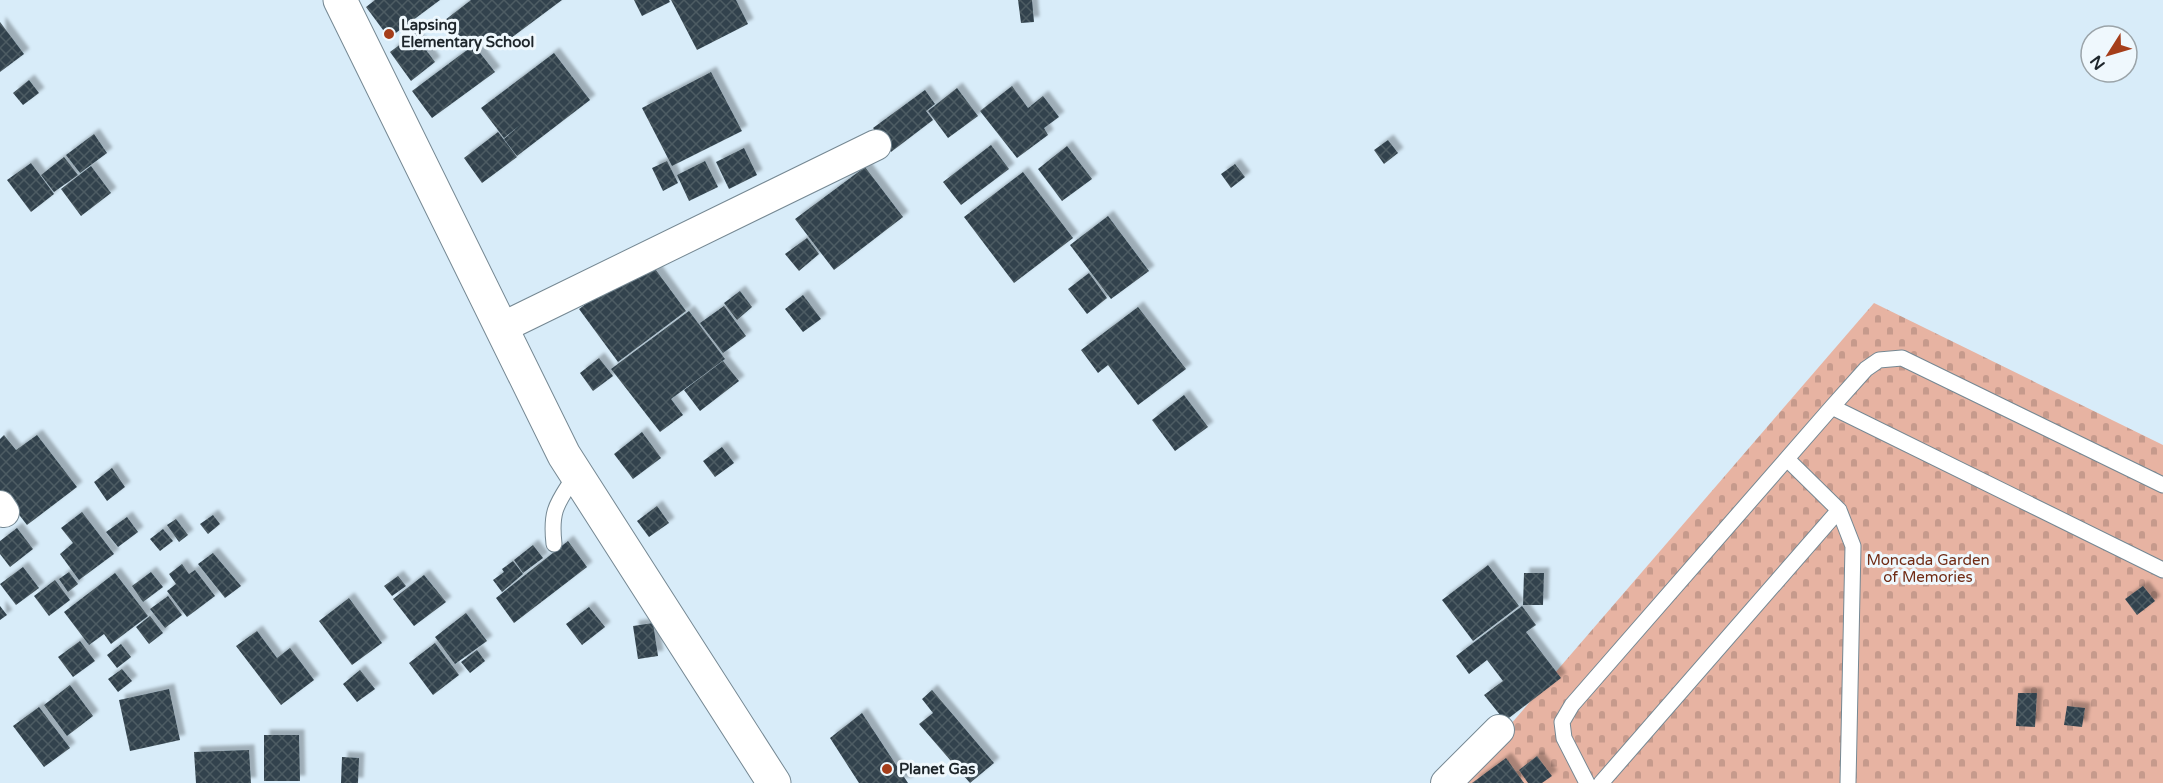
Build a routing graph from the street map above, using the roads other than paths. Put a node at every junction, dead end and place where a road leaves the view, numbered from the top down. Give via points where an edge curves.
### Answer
1 (340, 0) edge
2 (876, 145) dead end
3 (501, 328) junction
4 (1832, 406) junction
5 (1787, 459) junction
6 (576, 474) junction
7 (2163, 485) edge
8 (1839, 510) junction
9 (554, 544) dead end
10 (2163, 570) edge
11 (1499, 730) dead end
12 (774, 783) edge
13 (1446, 783) edge
14 (1587, 783) edge
15 (1601, 783) edge
16 (1848, 783) edge

1 - 3 street
2 - 3 street
3 - 6 street
4 - 5 lane
4 - 7 lane via 1866,369 1880,360 1902,358
4 - 10 lane
5 - 8 lane
5 - 14 lane via 1572,705 1562,722 1564,738
6 - 9 lane via 551,522
6 - 12 street
8 - 15 lane
8 - 16 lane via 1853,546
11 - 13 street

